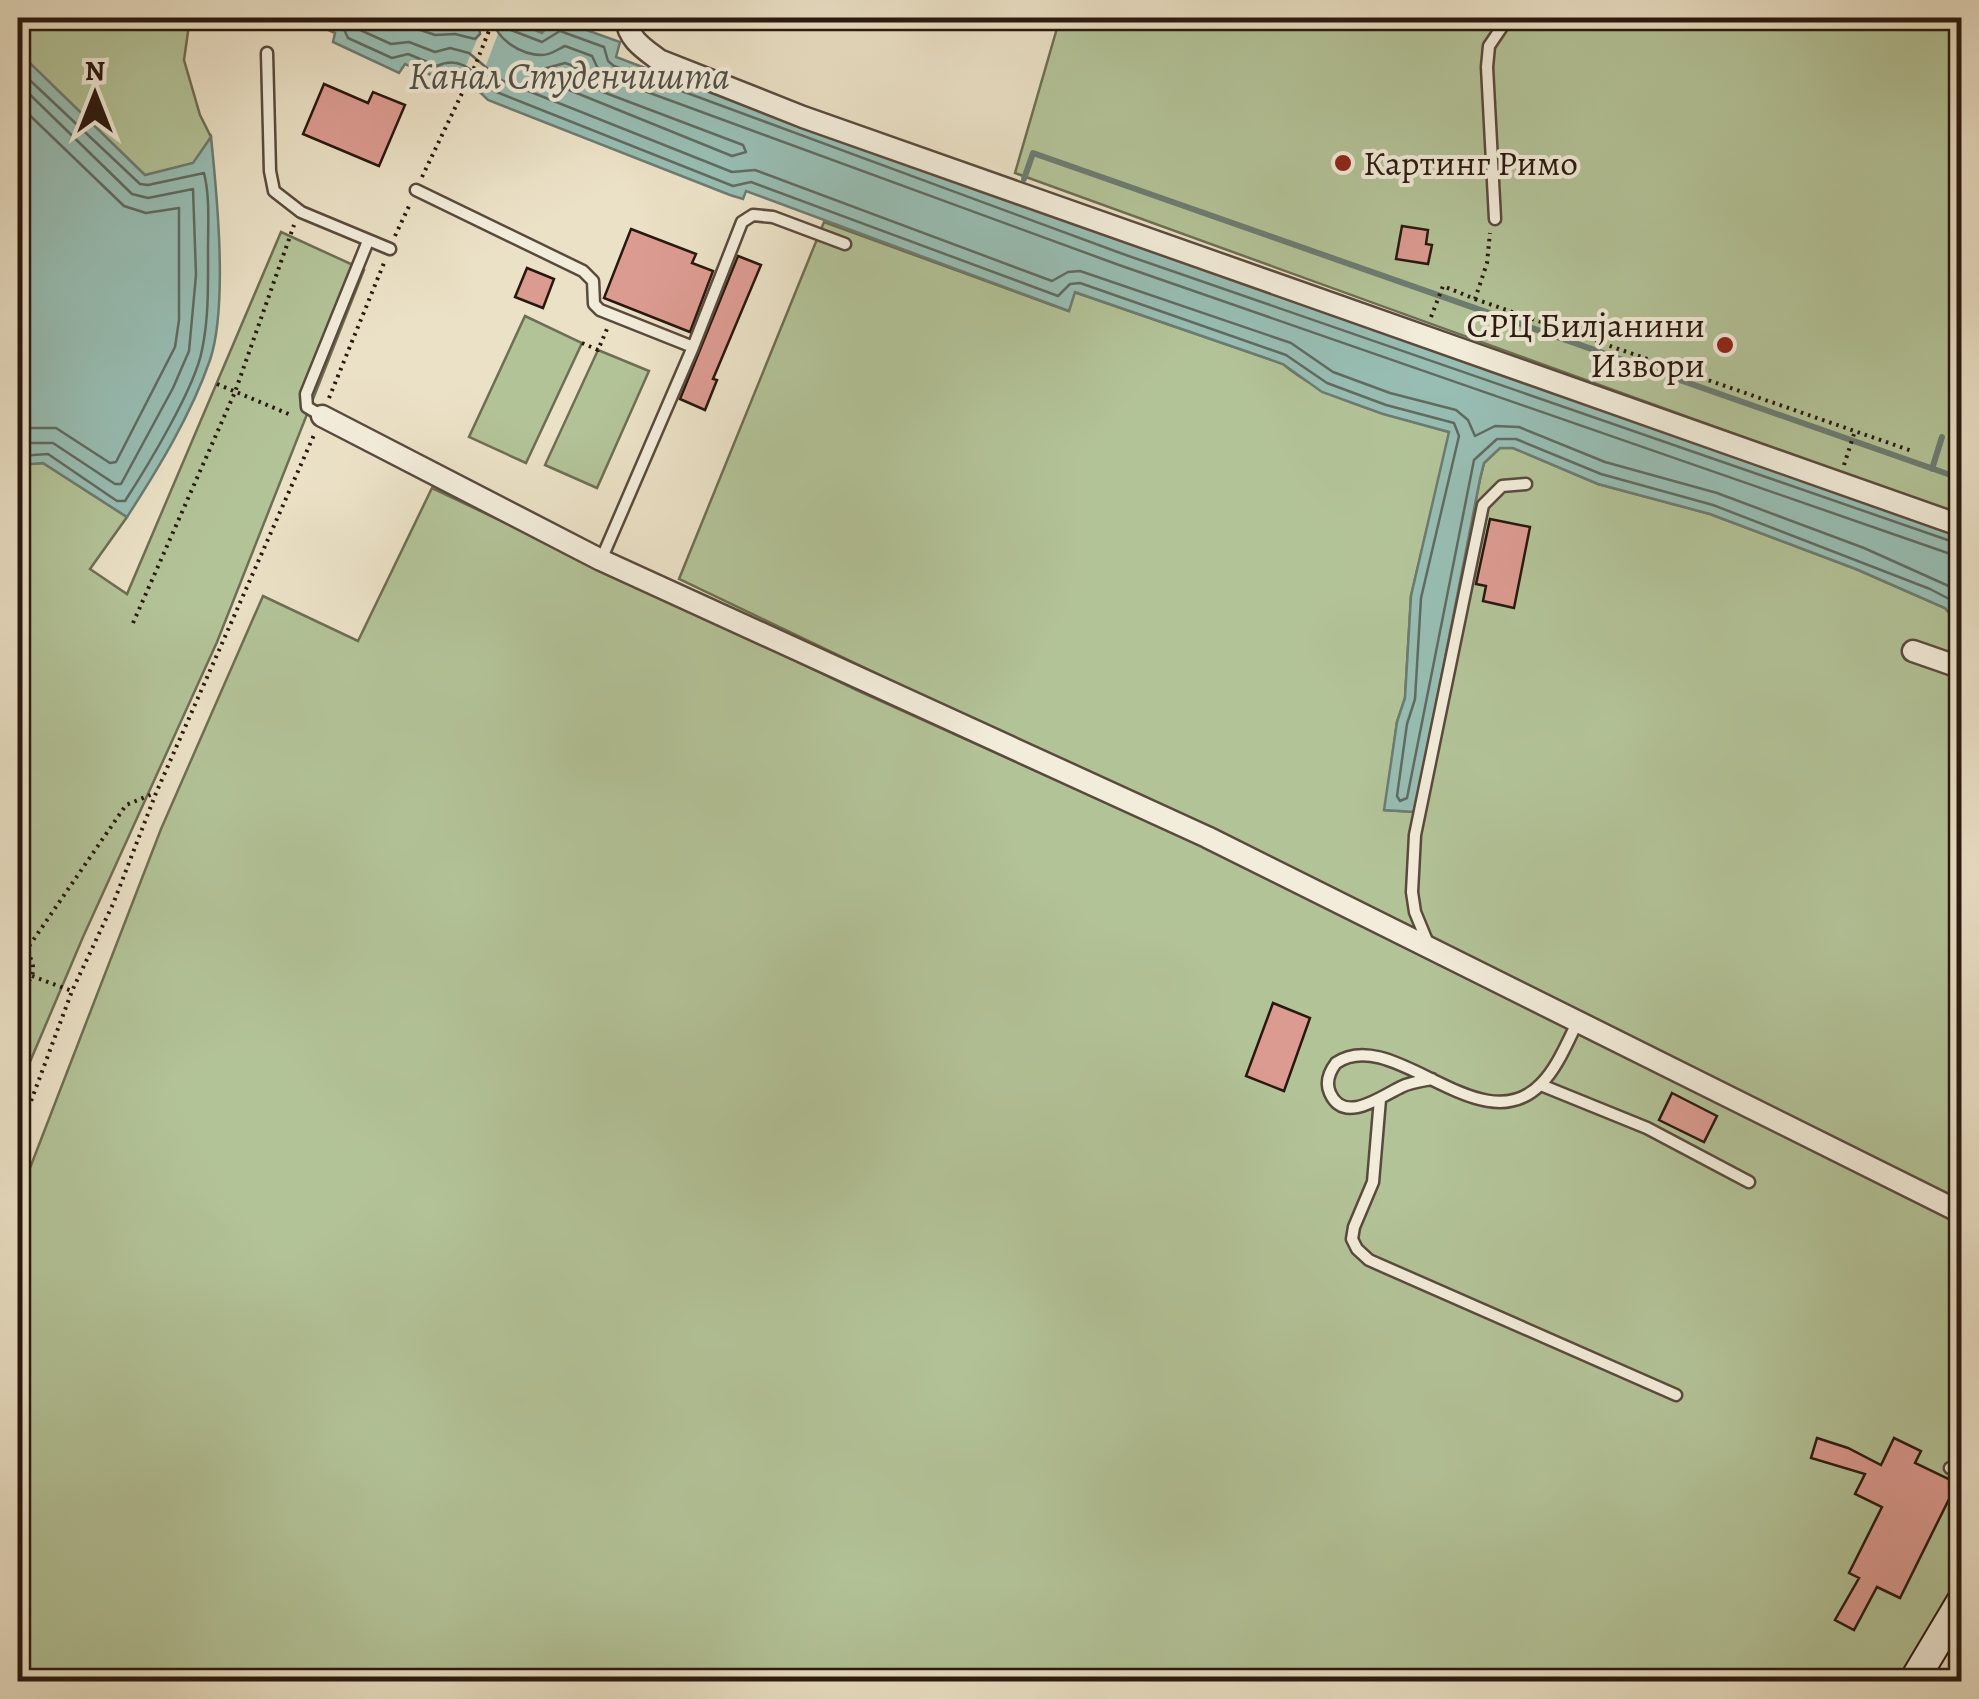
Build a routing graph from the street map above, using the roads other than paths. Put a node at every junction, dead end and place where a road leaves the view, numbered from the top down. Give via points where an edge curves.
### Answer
1 (1508, 18) edge
2 (627, 24) edge
3 (268, 53) dead end
4 (416, 190) road end
5 (1495, 219) road end
6 (368, 241) junction
7 (845, 244) dead end
8 (390, 249) road end
9 (692, 347) junction
10 (320, 421) joint
11 (1526, 484) dead end
12 (1962, 526) edge
13 (601, 560) junction
14 (1913, 651) dead end
15 (1962, 668) edge
16 (1433, 951) junction
17 (1577, 1023) junction
18 (1432, 1079) junction
19 (1542, 1084) junction
20 (1380, 1099) junction
21 (1749, 1182) dead end
22 (1962, 1212) edge
23 (1676, 1395) dead end
24 (1962, 1600) edge
25 (1913, 1682) edge

1 - 5 lane via 1489,46 1487,67
2 - 12 street via 638,45 659,60 803,116
3 - 6 lane via 274,191 301,212
4 - 9 lane via 583,271 593,281 594,304
6 - 8 lane
6 - 10 lane via 306,394 307,408
7 - 9 lane via 774,217 746,217
9 - 13 lane
10 - 13 street
11 - 16 lane via 1502,486 1484,505 1415,834 1415,912
13 - 16 street via 1207,837
14 - 15 street
16 - 17 street
17 - 19 lane
17 - 22 street
18 - 19 lane via 1490,1103 1512,1102
18 - 20 lane
18 - 20 lane via 1356,1056 1330,1071 1336,1102 1362,1107
19 - 21 lane via 1688,1147
20 - 23 lane via 1373,1182 1352,1239 1357,1249 1369,1260
24 - 25 main road

